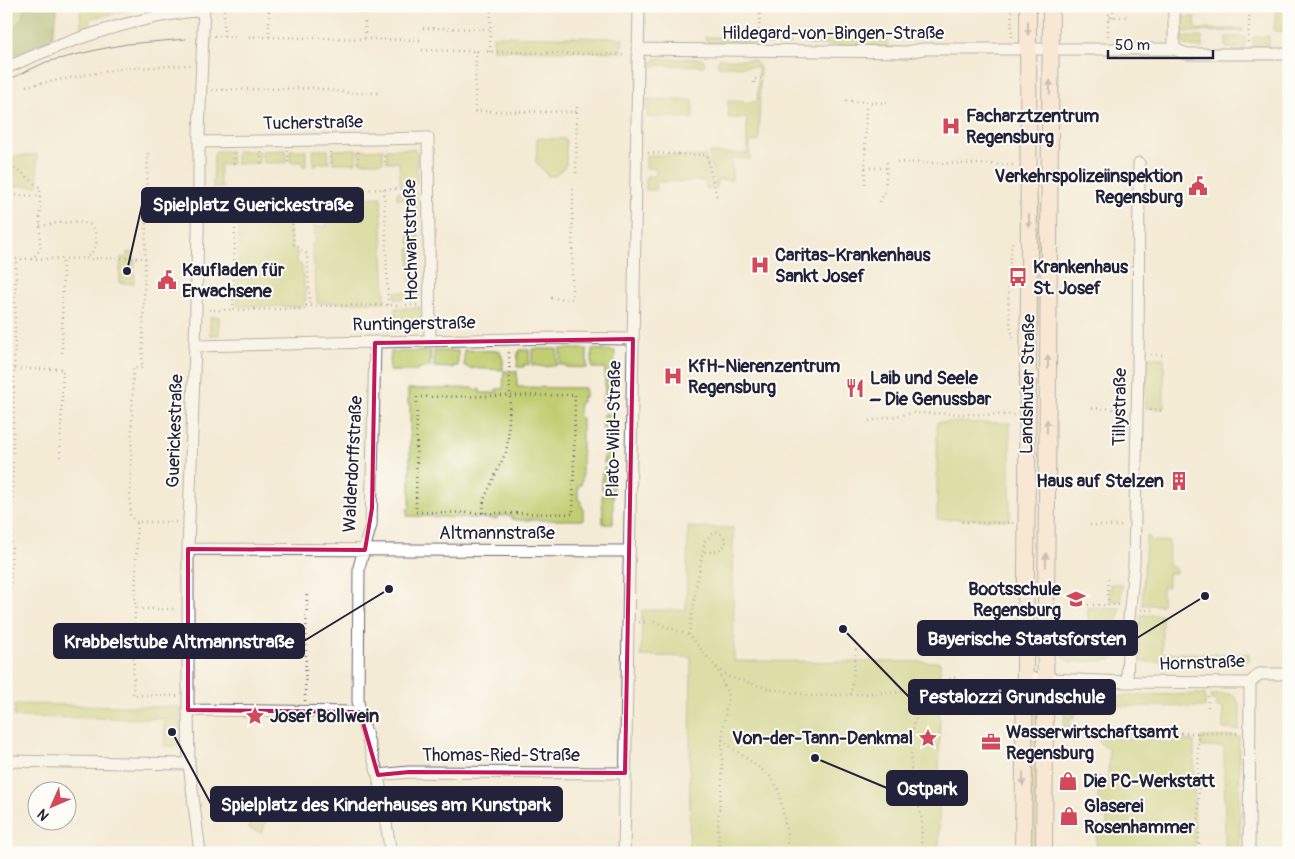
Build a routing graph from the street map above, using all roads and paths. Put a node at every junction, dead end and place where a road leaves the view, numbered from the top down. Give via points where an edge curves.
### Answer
1 (224, 6) edge
2 (269, 6) edge
3 (491, 6) edge
4 (639, 6) edge
5 (751, 6) edge
6 (1028, 6) edge
7 (1051, 6) edge
8 (1113, 6) edge
9 (1174, 6) edge
10 (1250, 6) edge
11 (204, 8) edge
12 (760, 8) edge
13 (1127, 14) dead end
14 (1113, 17) junction
15 (365, 22) dead end
16 (423, 28) dead end
17 (490, 29) junction
18 (759, 35) dead end
19 (1108, 36) dead end
20 (269, 37) junction
21 (365, 39) junction
22 (422, 40) dead end
23 (1174, 49) junction
24 (422, 50) dead end
25 (1028, 50) junction
26 (1050, 50) junction
27 (476, 51) junction
28 (490, 52) junction
29 (637, 53) junction
30 (1248, 54) junction
31 (1289, 54) edge
32 (202, 65) junction
33 (6, 68) edge
34 (763, 79) dead end
35 (754, 83) dead end
36 (26, 86) dead end
37 (200, 91) junction
38 (380, 93) dead end
39 (846, 101) dead end
40 (888, 103) dead end
41 (578, 104) dead end
42 (866, 108) dead end
43 (577, 112) junction
44 (1060, 112) dead end
45 (1088, 113) dead end
46 (428, 138) joint
47 (199, 142) junction
48 (384, 147) dead end
49 (288, 148) dead end
50 (330, 148) dead end
51 (358, 148) dead end
52 (234, 149) dead end
53 (261, 149) dead end
54 (148, 153) dead end
55 (644, 153) dead end
56 (288, 162) dead end
57 (385, 162) dead end
58 (887, 162) dead end
59 (898, 162) dead end
60 (6, 163) edge
61 (261, 163) dead end
62 (331, 163) dead end
63 (358, 163) dead end
64 (1139, 163) dead end
65 (234, 164) dead end
66 (1020, 165) dead end
67 (866, 168) junction
68 (886, 168) junction
69 (576, 173) dead end
70 (865, 184) dead end
71 (573, 186) dead end
72 (384, 188) junction
73 (428, 189) junction
74 (236, 190) junction
75 (146, 193) junction
76 (199, 194) junction
77 (6, 195) edge
78 (40, 196) junction
79 (717, 198) dead end
80 (880, 202) dead end
81 (292, 219) dead end
82 (409, 219) dead end
83 (421, 219) dead end
84 (40, 226) junction
85 (16, 258) junction
86 (33, 258) junction
87 (63, 258) junction
88 (85, 258) junction
89 (144, 258) junction
90 (6, 259) edge
91 (551, 298) dead end
92 (429, 305) junction
93 (310, 306) junction
94 (388, 306) junction
95 (196, 310) junction
96 (233, 310) junction
97 (633, 339) junction
98 (508, 340) junction
99 (430, 341) junction
100 (375, 343) junction
101 (195, 346) junction
102 (62, 352) dead end
103 (15, 369) junction
104 (510, 395) junction
105 (1092, 408) dead end
106 (1130, 409) dead end
107 (1011, 415) dead end
108 (869, 421) dead end
109 (60, 460) dead end
110 (483, 513) junction
111 (137, 522) junction
112 (189, 522) junction
113 (962, 522) dead end
114 (1026, 523) junction
115 (1090, 525) dead end
116 (1127, 526) dead end
117 (188, 549) junction
118 (365, 550) junction
119 (629, 551) junction
120 (703, 552) junction
121 (1108, 575) dead end
122 (307, 592) dead end
123 (1088, 605) dead end
124 (1108, 605) junction
125 (1122, 606) dead end
126 (136, 609) junction
127 (188, 609) junction
128 (1147, 610) dead end
129 (1156, 610) dead end
130 (628, 623) junction
131 (689, 635) junction
132 (856, 649) dead end
133 (716, 666) junction
134 (1289, 674) edge
135 (958, 677) dead end
136 (1024, 678) junction
137 (1044, 678) junction
138 (934, 682) junction
139 (1127, 682) junction
140 (1250, 682) junction
141 (9, 693) dead end
142 (851, 695) junction
143 (188, 696) junction
144 (188, 710) junction
145 (305, 711) junction
146 (360, 712) junction
147 (1250, 732) junction
148 (1091, 733) dead end
149 (1198, 733) junction
150 (722, 740) junction
151 (6, 761) edge
152 (189, 764) junction
153 (625, 773) junction
154 (378, 775) junction
155 (200, 853) edge
156 (391, 853) edge
157 (624, 853) edge
158 (719, 853) edge
159 (785, 853) edge
160 (921, 853) edge
161 (1023, 853) edge
162 (1044, 853) edge
163 (1199, 853) edge
164 (1249, 853) edge

1 - 20 path via 224,36
2 - 20 path
3 - 17 path
4 - 29 street, Plato-Wild-Straße
5 - 12 path via 751,10
6 -> 25 main road, Landshuter Straße
7 - 26 main road, Landshuter Straße
8 - 14 path
9 - 23 street
10 - 30 path
11 - 32 street, Guerickestraße
11 - 33 street, Guerickestraße via 73,40
12 - 18 path
13 - 14 path via 1127,17
14 - 19 path via 1108,15
15 - 21 path
16 - 17 path
17 - 28 path
20 - 21 path
21 - 22 path
23 - 26 street, Hildegard-von-Bingen-Straße
23 - 30 street, Hildegard-von-Bingen-Straße via 1187,54
24 - 27 path
25 - 26 street, Hildegard-von-Bingen-Straße
25 - 29 street, Hildegard-von-Bingen-Straße
25 -> 114 main road, Landshuter Straße
137 -> 26 main road, Landshuter Straße
27 - 28 path
27 - 43 path via 475,111
28 - 29 path
29 - 97 street, Plato-Wild-Straße
30 - 31 street, Hildegard-von-Bingen-Straße
32 - 36 path via 117,69
32 - 37 street, Guerickestraße
34 - 35 path via 754,79
37 - 38 path via 315,88
37 - 47 street, Guerickestraße
39 - 40 path
41 - 43 path
42 - 67 path
43 - 69 path
44 - 45 path
46 - 47 street, Tucherstraße
46 - 73 street, Hochwartstraße
47 - 76 street, Guerickestraße
48 - 57 path
49 - 56 path
50 - 62 path
51 - 63 path
52 - 65 path
53 - 61 path
54 - 75 path
55 - 79 path via 707,155
58 - 68 path
59 - 66 path
60 - 78 path via 40,188
64 - 139 street, Tillystraße via 1134,564
67 - 68 path
67 - 70 path
68 - 80 path via 885,191
71 - 91 path via 572,299
72 - 73 path
72 - 74 path
72 - 94 path
73 - 92 street, Hochwartstraße
74 - 76 path
74 - 96 path
75 - 76 path
75 - 89 path
76 - 95 street, Guerickestraße
77 - 78 path
78 - 84 path
81 - 93 path via 294,244 307,254
82 - 83 path
84 - 86 path via 40,250
84 - 88 path via 65,222 91,224 97,241 93,252
85 - 86 path
85 - 90 path
85 - 103 path
86 - 87 path
87 - 88 path
87 - 102 path
88 - 89 path
89 - 111 path via 142,368 133,368 130,516
92 - 94 path
92 - 99 street, Hochwartstraße
93 - 94 path
93 - 96 path via 306,309
95 - 96 path
95 - 101 street, Guerickestraße
97 - 98 street, Runtingerstraße
97 - 119 street, Plato-Wild-Straße
98 - 99 street, Runtingerstraße
98 - 104 path
99 - 100 street, Runtingerstraße
100 - 101 street, Runtingerstraße
100 - 118 street, Walderdorffstraße via 372,525
101 - 112 street, Guerickestraße
103 - 109 path via 63,369
103 - 141 path
104 - 110 path via 506,452 484,499
104 - 110 path via 575,395 573,514
104 - 110 path via 417,397 416,512
105 - 106 path
107 - 108 path via 912,414
111 - 112 path
111 - 126 path
112 - 117 street, Guerickestraße
113 - 114 path
114 - 136 main road, Landshuter Straße
115 - 116 path
117 - 118 street, Altmannstraße
117 - 127 street, Guerickestraße
118 - 119 street, Altmannstraße
118 - 146 street, Walderdorffstraße via 359,567
119 - 130 street, Plato-Wild-Straße
120 - 120 path via 705,541 715,532 725,538 726,544 721,550
120 - 131 path
121 - 124 path
122 - 145 path
123 - 124 path
124 - 125 path
126 - 127 path
126 - 143 path via 133,695
127 - 143 street, Guerickestraße
128 - 129 path
130 - 131 path via 654,622
130 - 153 street, Plato-Wild-Straße
131 - 133 path
132 - 142 path
133 - 142 path via 729,676 770,689 813,696
133 - 150 path via 728,694
134 - 140 street, Hornstraße via 1259,674
135 - 138 path
136 - 137 street, Hornstraße
136 -> 161 main road, Landshuter Straße
137 - 139 street, Hornstraße
137 - 162 main road, Landshuter Straße
138 - 142 path via 900,692
138 - 160 path via 921,699 911,751 911,768 922,821
139 - 140 street, Hornstraße
140 - 147 street
143 - 144 street, Guerickestraße
144 - 145 street
144 - 152 street, Guerickestraße
145 - 146 street
146 - 154 street, Walderdorffstraße
147 - 149 path
147 - 164 street
148 - 149 path
149 - 163 path
150 - 158 path
150 - 159 path via 770,776 780,790 788,840
151 - 152 street
152 - 155 street, Guerickestraße
153 - 154 street, Thomas-Ried-Straße via 409,772
153 - 157 street, Plato-Wild-Straße
154 - 156 street, Walderdorffstraße

